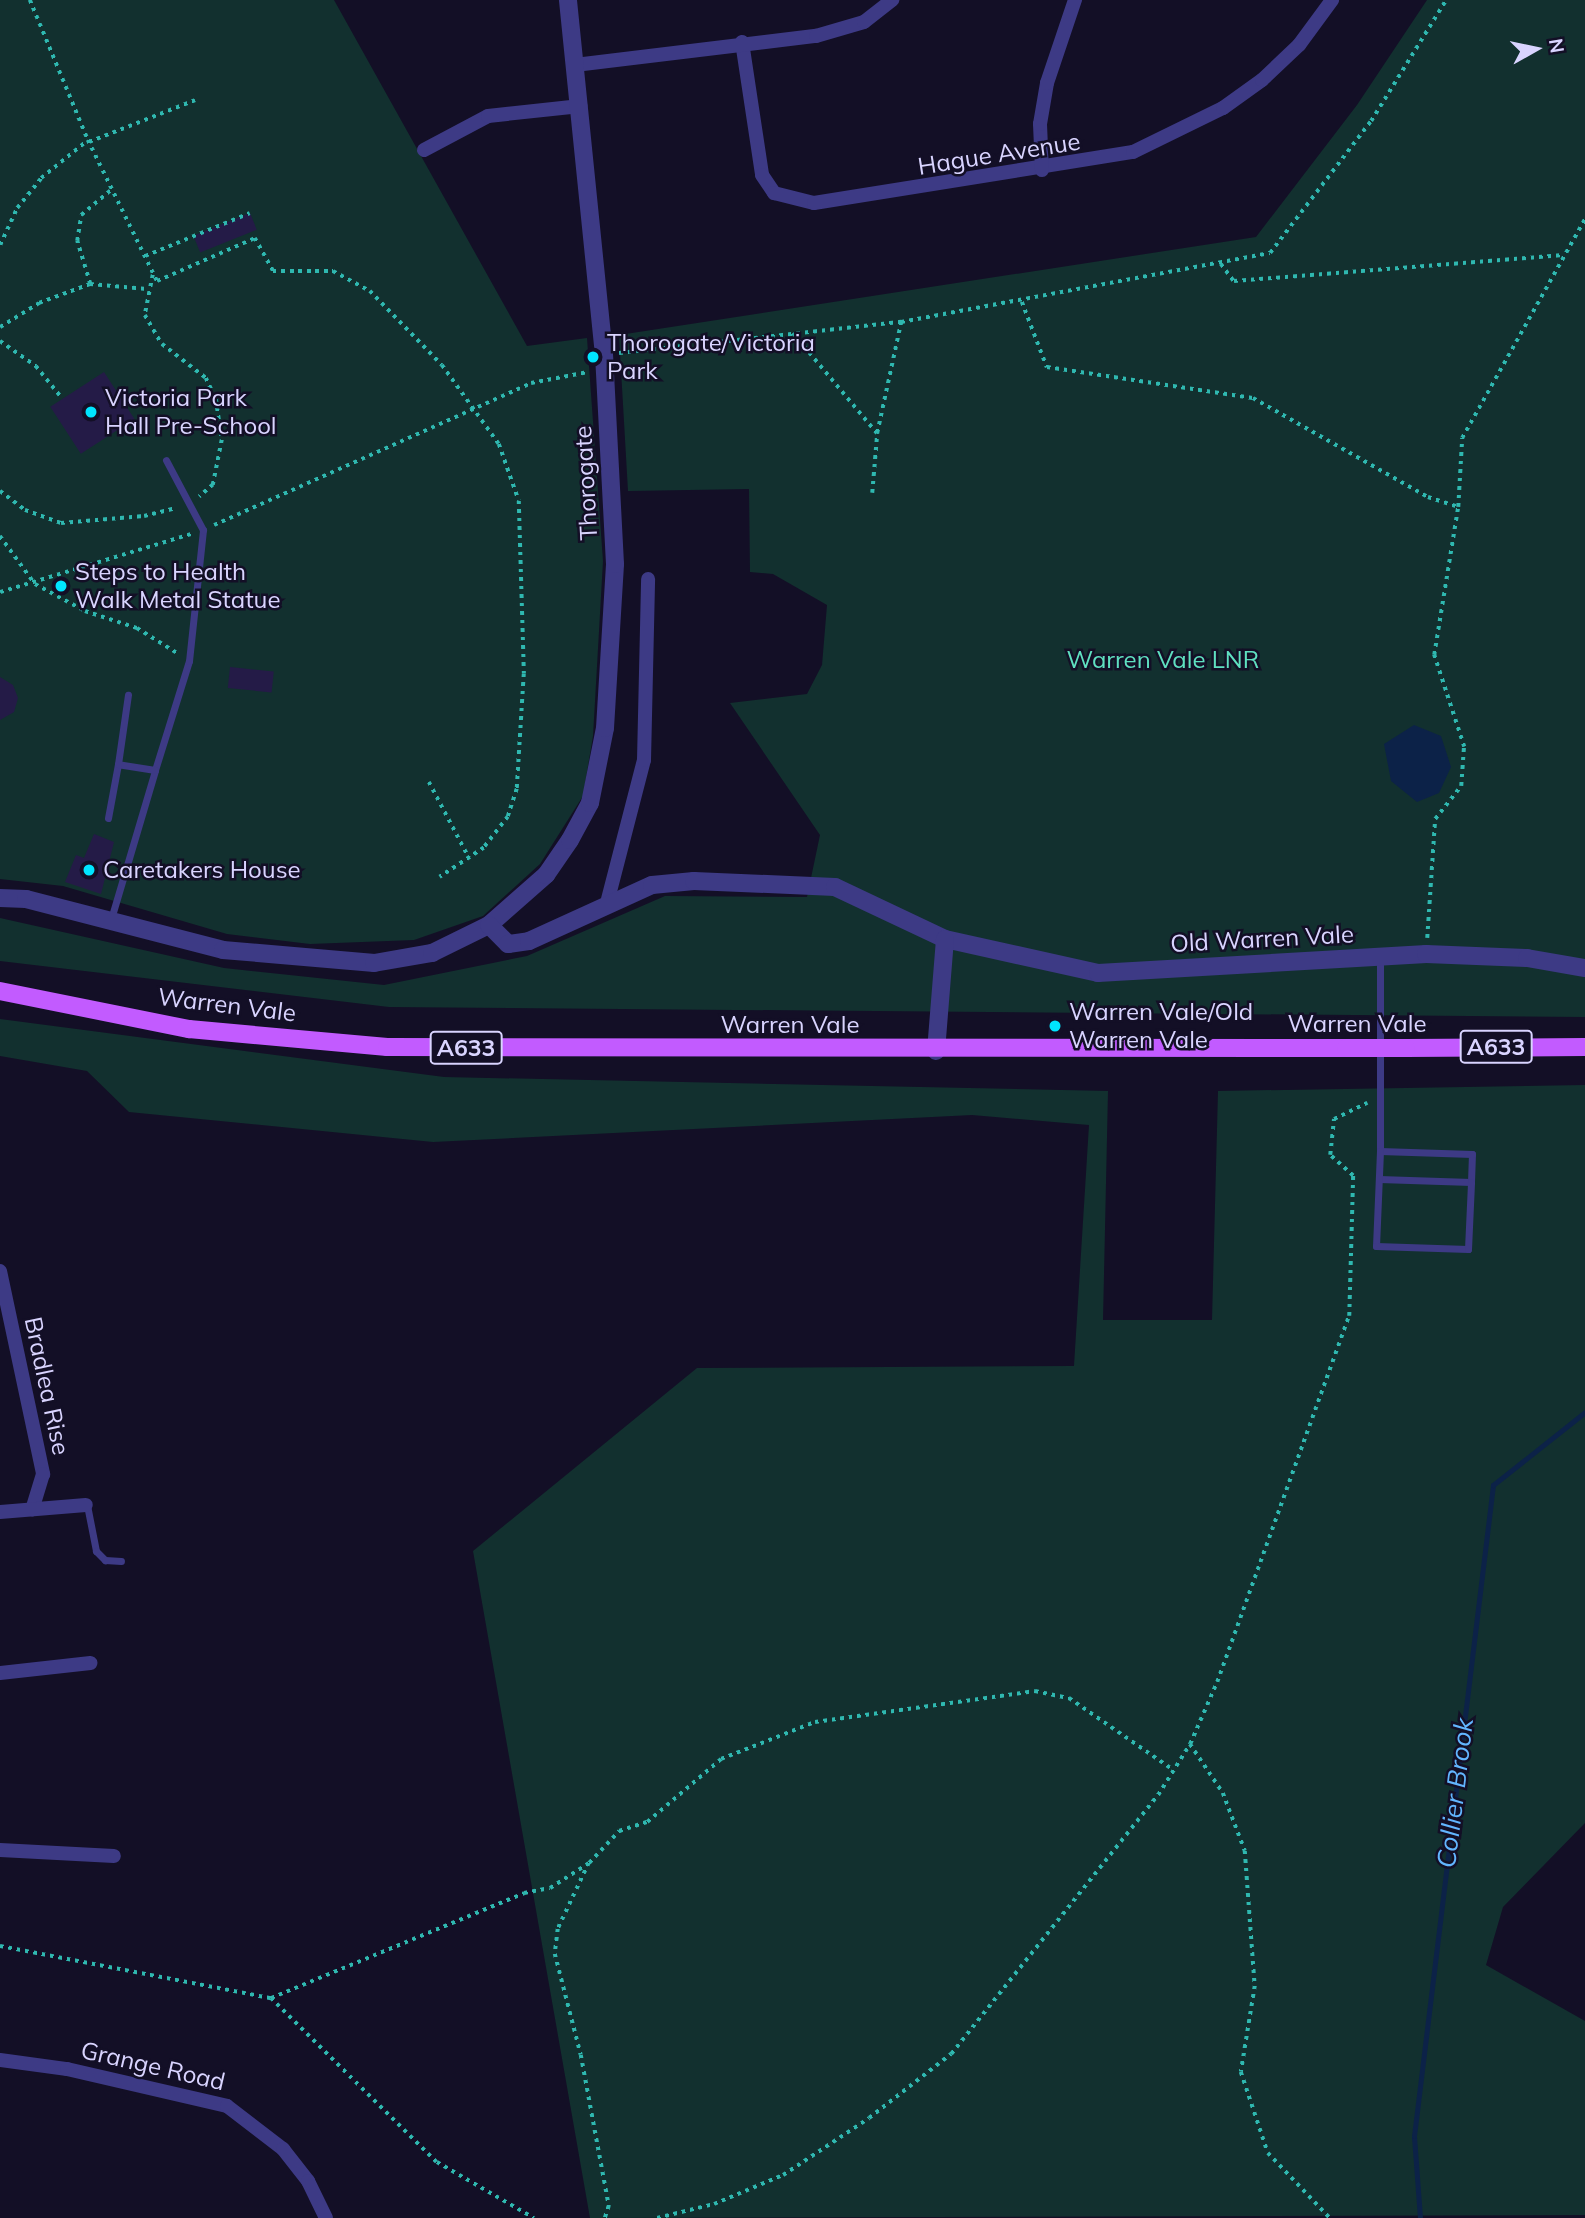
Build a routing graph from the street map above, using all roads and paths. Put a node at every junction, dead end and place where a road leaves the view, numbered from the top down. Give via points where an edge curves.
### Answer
1 (30, 0) edge
2 (568, 0) edge
3 (892, 0) edge
4 (1074, 0) edge
5 (1332, 0) edge
6 (1446, 0) edge
7 (742, 43) junction
8 (575, 65) junction
9 (195, 100) dead end
10 (580, 106) junction
11 (89, 141) junction
12 (424, 150) dead end
13 (1042, 170) junction
14 (112, 189) junction
15 (250, 213) dead end
16 (1585, 219) edge
17 (0, 246) edge
18 (1564, 255) junction
19 (144, 256) junction
20 (1221, 264) junction
21 (153, 275) junction
22 (90, 284) junction
23 (147, 289) junction
24 (1022, 302) junction
25 (901, 321) junction
26 (0, 327) edge
27 (793, 333) junction
28 (0, 341) edge
29 (604, 362) junction
30 (61, 397) dead end
31 (473, 408) junction
32 (877, 433) junction
33 (166, 460) dead end
34 (0, 491) edge
35 (872, 493) dead end
36 (191, 503) junction
37 (1458, 507) junction
38 (204, 530) junction
39 (0, 536) edge
40 (648, 579) dead end
41 (36, 584) junction
42 (0, 592) edge
43 (189, 660) junction
44 (128, 695) dead end
45 (118, 764) junction
46 (155, 770) junction
47 (429, 782) dead end
48 (108, 818) dead end
49 (469, 858) junction
50 (440, 877) dead end
51 (0, 898) edge
52 (607, 903) junction
53 (111, 919) junction
54 (489, 925) junction
55 (945, 939) junction
56 (1426, 954) junction
57 (1380, 957) junction
58 (1585, 968) edge
59 (0, 991) edge
60 (1585, 1047) edge
61 (936, 1051) junction
62 (1377, 1098) junction
63 (1380, 1151) junction
64 (1379, 1178) junction
65 (1471, 1182) junction
66 (0, 1271) edge
67 (86, 1505) joint
68 (32, 1509) junction
69 (0, 1512) edge
70 (121, 1561) dead end
71 (89, 1663) dead end
72 (0, 1673) edge
73 (1190, 1744) junction
74 (1172, 1769) junction
75 (0, 1850) edge
76 (114, 1856) dead end
77 (589, 1863) junction
78 (0, 1946) edge
79 (271, 1998) junction
80 (0, 2060) edge
81 (326, 2218) edge
82 (534, 2218) edge
83 (605, 2218) edge
84 (657, 2218) edge
85 (1331, 2218) edge

1 - 11 path
2 - 8 street, Thorogate
3 - 7 street via 864,22 844,29
4 - 13 street via 1047,83 1040,124
5 - 13 street, Hague Avenue via 1299,45 1223,108 1133,152
6 - 20 path via 1371,121 1270,253
7 - 8 street
7 - 13 street, Hague Avenue via 760,167 774,193 814,204
8 - 10 street, Thorogate
9 - 11 path
10 - 12 street via 488,116
10 - 29 street, Thorogate
11 - 14 path
11 - 17 path via 41,178 17,208
14 - 19 path
14 - 22 path via 81,215 77,241
15 - 19 path
16 - 18 path
18 - 20 path via 1234,281
18 - 37 path via 1462,438
19 - 21 path
20 - 24 path
21 - 23 path
21 - 31 path via 157,281 255,238 273,271 332,271 370,291 442,365
22 - 23 path
22 - 26 path via 39,303
23 - 36 path via 145,315 162,344 206,377 216,399 222,440 213,485
24 - 25 path
24 - 37 path via 1047,368 1253,398 1428,497
25 - 27 path
25 - 32 path
27 - 29 path
27 - 32 path
28 - 30 path via 36,366
29 - 31 path via 531,383
29 - 54 street, Thorogate via 615,564 605,728 590,803 546,875
31 - 38 path
31 - 49 path via 499,444 519,500 524,674 517,789 508,817 484,848
32 - 35 path
33 - 36 lane
34 - 36 path via 25,510 61,523 144,516
36 - 38 lane
37 - 56 path via 1434,654 1464,747 1461,786 1435,819
38 - 41 path
38 - 43 lane
39 - 41 path
40 - 52 street via 644,760
41 - 42 path
41 - 43 path via 85,611 137,628
43 - 46 lane
44 - 45 lane
45 - 46 lane
45 - 48 lane
46 - 53 lane
47 - 49 path
49 - 50 path
51 - 53 street via 26,898
52 - 54 street, Old Warren Vale via 529,941 509,944
52 - 55 street, Old Warren Vale via 652,885 694,881 835,887
53 - 54 street via 223,950 374,963 432,953
55 - 57 street, Old Warren Vale via 1098,973
55 - 61 street
56 - 57 street, Old Warren Vale
56 - 58 street, Old Warren Vale via 1527,958
57 - 62 lane
59 - 61 main road, Warren Vale / A633 via 189,1029 387,1047
60 - 61 main road, Warren Vale / A633, bridge
62 - 63 lane
62 - 73 path via 1334,1119 1330,1155 1353,1176 1349,1316 1217,1682
63 - 64 lane
63 - 65 lane via 1472,1154
64 - 65 lane
64 - 65 lane via 1376,1246 1468,1249
66 - 68 street, Bradlea Rise via 43,1474
67 - 68 street
67 - 70 lane via 100,1557
68 - 69 street
71 - 72 street
73 - 74 path
73 - 85 path via 1223,1793 1245,1851 1255,1986 1241,2072 1268,2153
74 - 77 path via 1069,1698 1035,1691 815,1722 721,1759 647,1822 619,1831
74 - 84 path via 951,2054 783,2175 714,2204
75 - 76 street
77 - 79 path via 550,1888 524,1893
77 - 83 path via 558,1929 555,1954 581,2054 609,2206
78 - 79 path
79 - 82 path via 437,2162
80 - 81 street, Grange Road via 67,2069 227,2106 283,2149 308,2181

